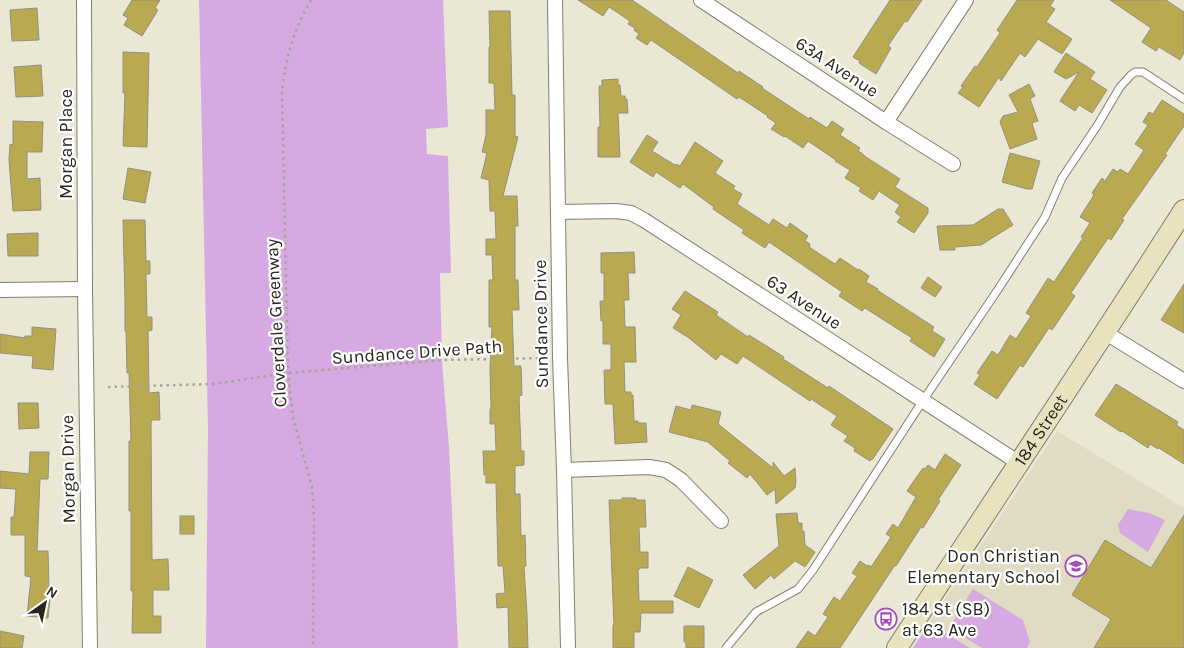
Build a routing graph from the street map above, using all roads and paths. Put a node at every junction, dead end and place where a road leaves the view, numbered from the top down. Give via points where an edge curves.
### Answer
1 (84, 0) edge
2 (312, 0) edge
3 (555, 0) edge
4 (966, 0) edge
5 (708, 2) edge
6 (1184, 99) edge
7 (886, 122) junction
8 (953, 164) dead end
9 (1184, 210) edge
10 (558, 212) junction
11 (85, 289) junction
12 (0, 290) edge
13 (1106, 333) junction
14 (548, 358) dead end
15 (288, 373) junction
16 (1184, 380) edge
17 (108, 387) dead end
18 (922, 402) junction
19 (1018, 463) junction
20 (564, 470) junction
21 (721, 521) dead end
22 (90, 648) edge
23 (313, 648) edge
24 (568, 648) edge
25 (726, 648) edge
26 (898, 648) edge

1 - 11 street, Morgan Place
2 - 15 path, Cloverdale Greenway via 290,46 282,92
3 - 10 street, Sundance Drive
4 - 7 street
5 - 7 street, 63A Avenue
6 - 18 lane via 1143,72 1131,74 1062,178 1045,218
7 - 8 street, 63A Avenue
9 - 13 main road, 184 Street
10 - 18 street, 63 Avenue via 616,210 631,213
10 - 20 street, Sundance Drive
11 - 12 street
11 - 22 street, Morgan Drive
13 - 16 street
13 - 19 main road, 184 Street
14 - 15 path, Sundance Drive Path via 443,360
15 - 17 path, Sundance Drive Path via 212,384
15 - 23 path, Cloverdale Greenway via 293,417 312,493
18 - 19 street, 63 Avenue
18 - 25 lane via 798,589 756,612
19 - 26 main road, 184 Street
20 - 21 street via 666,470 681,480
20 - 24 street, Sundance Drive

